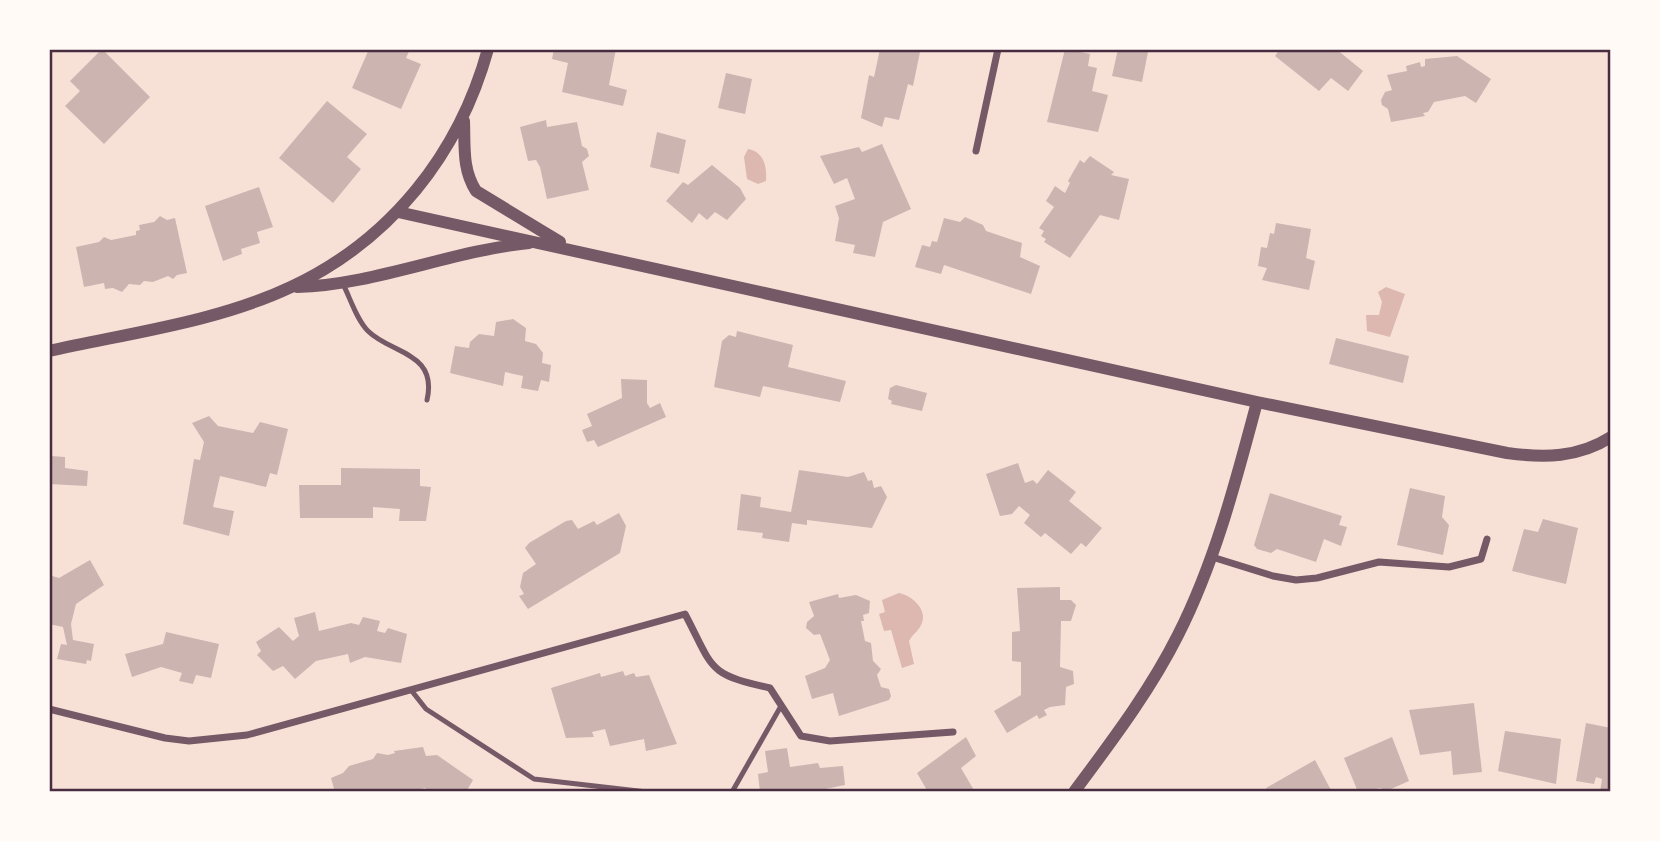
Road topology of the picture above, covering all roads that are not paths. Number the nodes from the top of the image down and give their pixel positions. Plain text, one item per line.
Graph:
1 (488, 49) edge
2 (998, 49) edge
3 (464, 119) junction
4 (976, 151) dead end
5 (398, 212) junction
6 (542, 242) junction
7 (569, 247) junction
8 (342, 282) junction
9 (293, 287) junction
10 (49, 351) edge
11 (427, 400) dead end
12 (1257, 401) junction
13 (1609, 438) edge
14 (1487, 539) dead end
15 (1212, 557) junction
16 (411, 690) junction
17 (781, 706) junction
18 (49, 709) edge
19 (953, 732) dead end
20 (648, 792) edge
21 (732, 792) edge
22 (1074, 792) edge

1 - 3 street
2 - 4 street
3 - 5 street
3 - 7 street
5 - 6 street
5 - 9 street
6 - 7 street
6 - 8 street
7 - 12 street
8 - 9 street
8 - 11 lane
9 - 10 street
12 - 13 street
12 - 15 street
14 - 15 street
15 - 22 street
16 - 17 street
16 - 18 street
16 - 20 lane
17 - 19 street
17 - 21 lane

